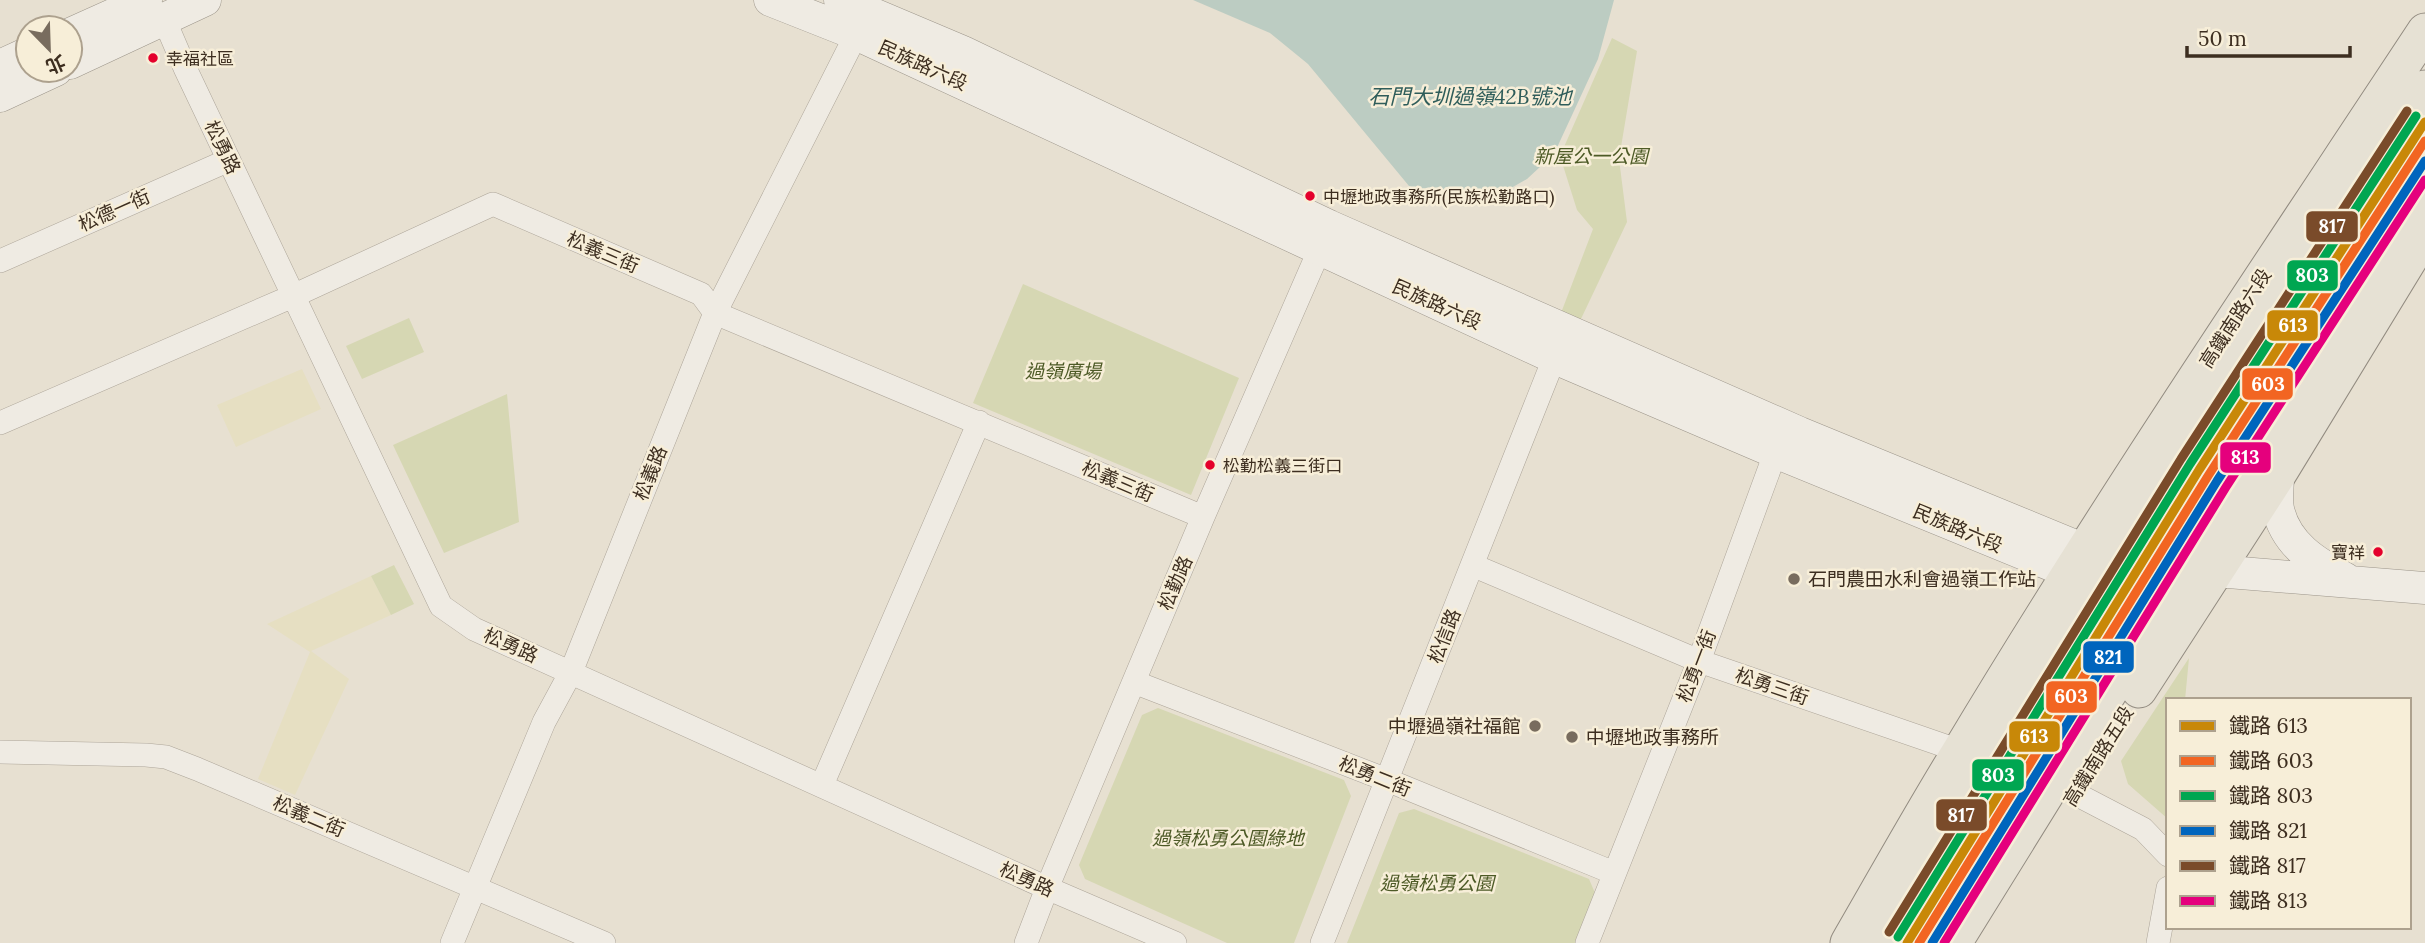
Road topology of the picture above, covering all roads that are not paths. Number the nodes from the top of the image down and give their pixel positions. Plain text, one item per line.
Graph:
1 (205, 0) edge
2 (769, 0) edge
3 (155, 10) edge
4 (855, 15) edge
5 (84, 30) edge
6 (2425, 31) edge
7 (84, 55) edge
8 (26, 84) edge
9 (2425, 88) edge
10 (0, 96) edge
11 (229, 160) junction
12 (2425, 183) edge
13 (2425, 234) edge
14 (1325, 237) junction
15 (0, 261) edge
16 (293, 296) junction
17 (715, 313) junction
18 (1560, 344) junction
19 (979, 422) junction
20 (0, 424) edge
21 (1780, 439) junction
22 (2278, 475) junction
23 (1203, 517) junction
24 (2090, 562) junction
25 (1472, 565) junction
26 (2200, 571) junction
27 (2353, 583) junction
28 (2425, 588) edge
29 (1699, 661) junction
30 (571, 672) junction
31 (1134, 682) junction
32 (1960, 751) junction
33 (0, 752) edge
34 (1387, 780) junction
35 (822, 785) junction
36 (2074, 793) junction
37 (2166, 853) edge
38 (1614, 873) junction
39 (475, 888) junction
40 (1047, 888) junction
41 (2166, 899) edge
42 (452, 943) edge
43 (604, 943) edge
44 (1026, 943) edge
45 (1175, 943) edge
46 (1322, 943) edge
47 (1587, 943) edge
48 (1848, 943) edge
49 (1885, 943) edge
50 (1954, 943) edge
51 (1983, 943) edge
52 (2158, 943) edge

1 - 3 main road
2 - 4 main road, 民族路六段
3 - 5 main road
3 - 7 main road
3 - 11 street, 松勇路
4 - 14 main road, 民族路六段
4 - 17 street, 松義路
6 - 24 main road, 高鐵南路六段
8 - 10 main road
9 - 24 main road, 高鐵南路六段
11 - 15 street, 松德一街
11 - 16 street, 松勇路
12 - 26 main road
13 - 22 main road
14 - 18 main road, 民族路六段
14 - 23 street, 松勤路
16 - 17 street, 松義三街
16 - 20 street, 松義三街
16 - 30 street, 松勇路
17 - 19 street, 松義三街
17 - 30 street, 松義路
18 - 21 main road, 民族路六段
18 - 25 street, 松信路
19 - 23 street, 松義三街
19 - 35 street
21 - 24 main road, 民族路六段
21 - 29 street, 松勇一街
22 - 26 main road
22 - 27 main road
23 - 31 street, 松勤路
24 - 26 main road, 民族路六段
24 - 32 main road
24 - 49 main road
25 - 29 street, 松勇三街
25 - 34 street, 松信路
26 - 27 main road, 民族路六段
26 - 36 main road, 高鐵南路五段
26 - 50 main road, 高鐵南路五段
27 - 28 main road, 民族路六段
29 - 32 street, 松勇三街
29 - 38 street, 松勇一街
30 - 35 street, 松勇路
30 - 39 street, 松義路
31 - 34 street, 松勇二街
31 - 40 street, 松勤路
32 - 48 main road
33 - 39 street, 松義二街
34 - 38 street, 松勇二街
34 - 46 street, 松信路
35 - 40 street, 松勇路
36 - 37 street
36 - 51 main road, 高鐵南路五段
38 - 47 street, 松勇一街
39 - 42 street, 松義路
39 - 43 street, 松義二街
40 - 44 street, 松勤路
40 - 45 street, 松勇路
41 - 52 street

